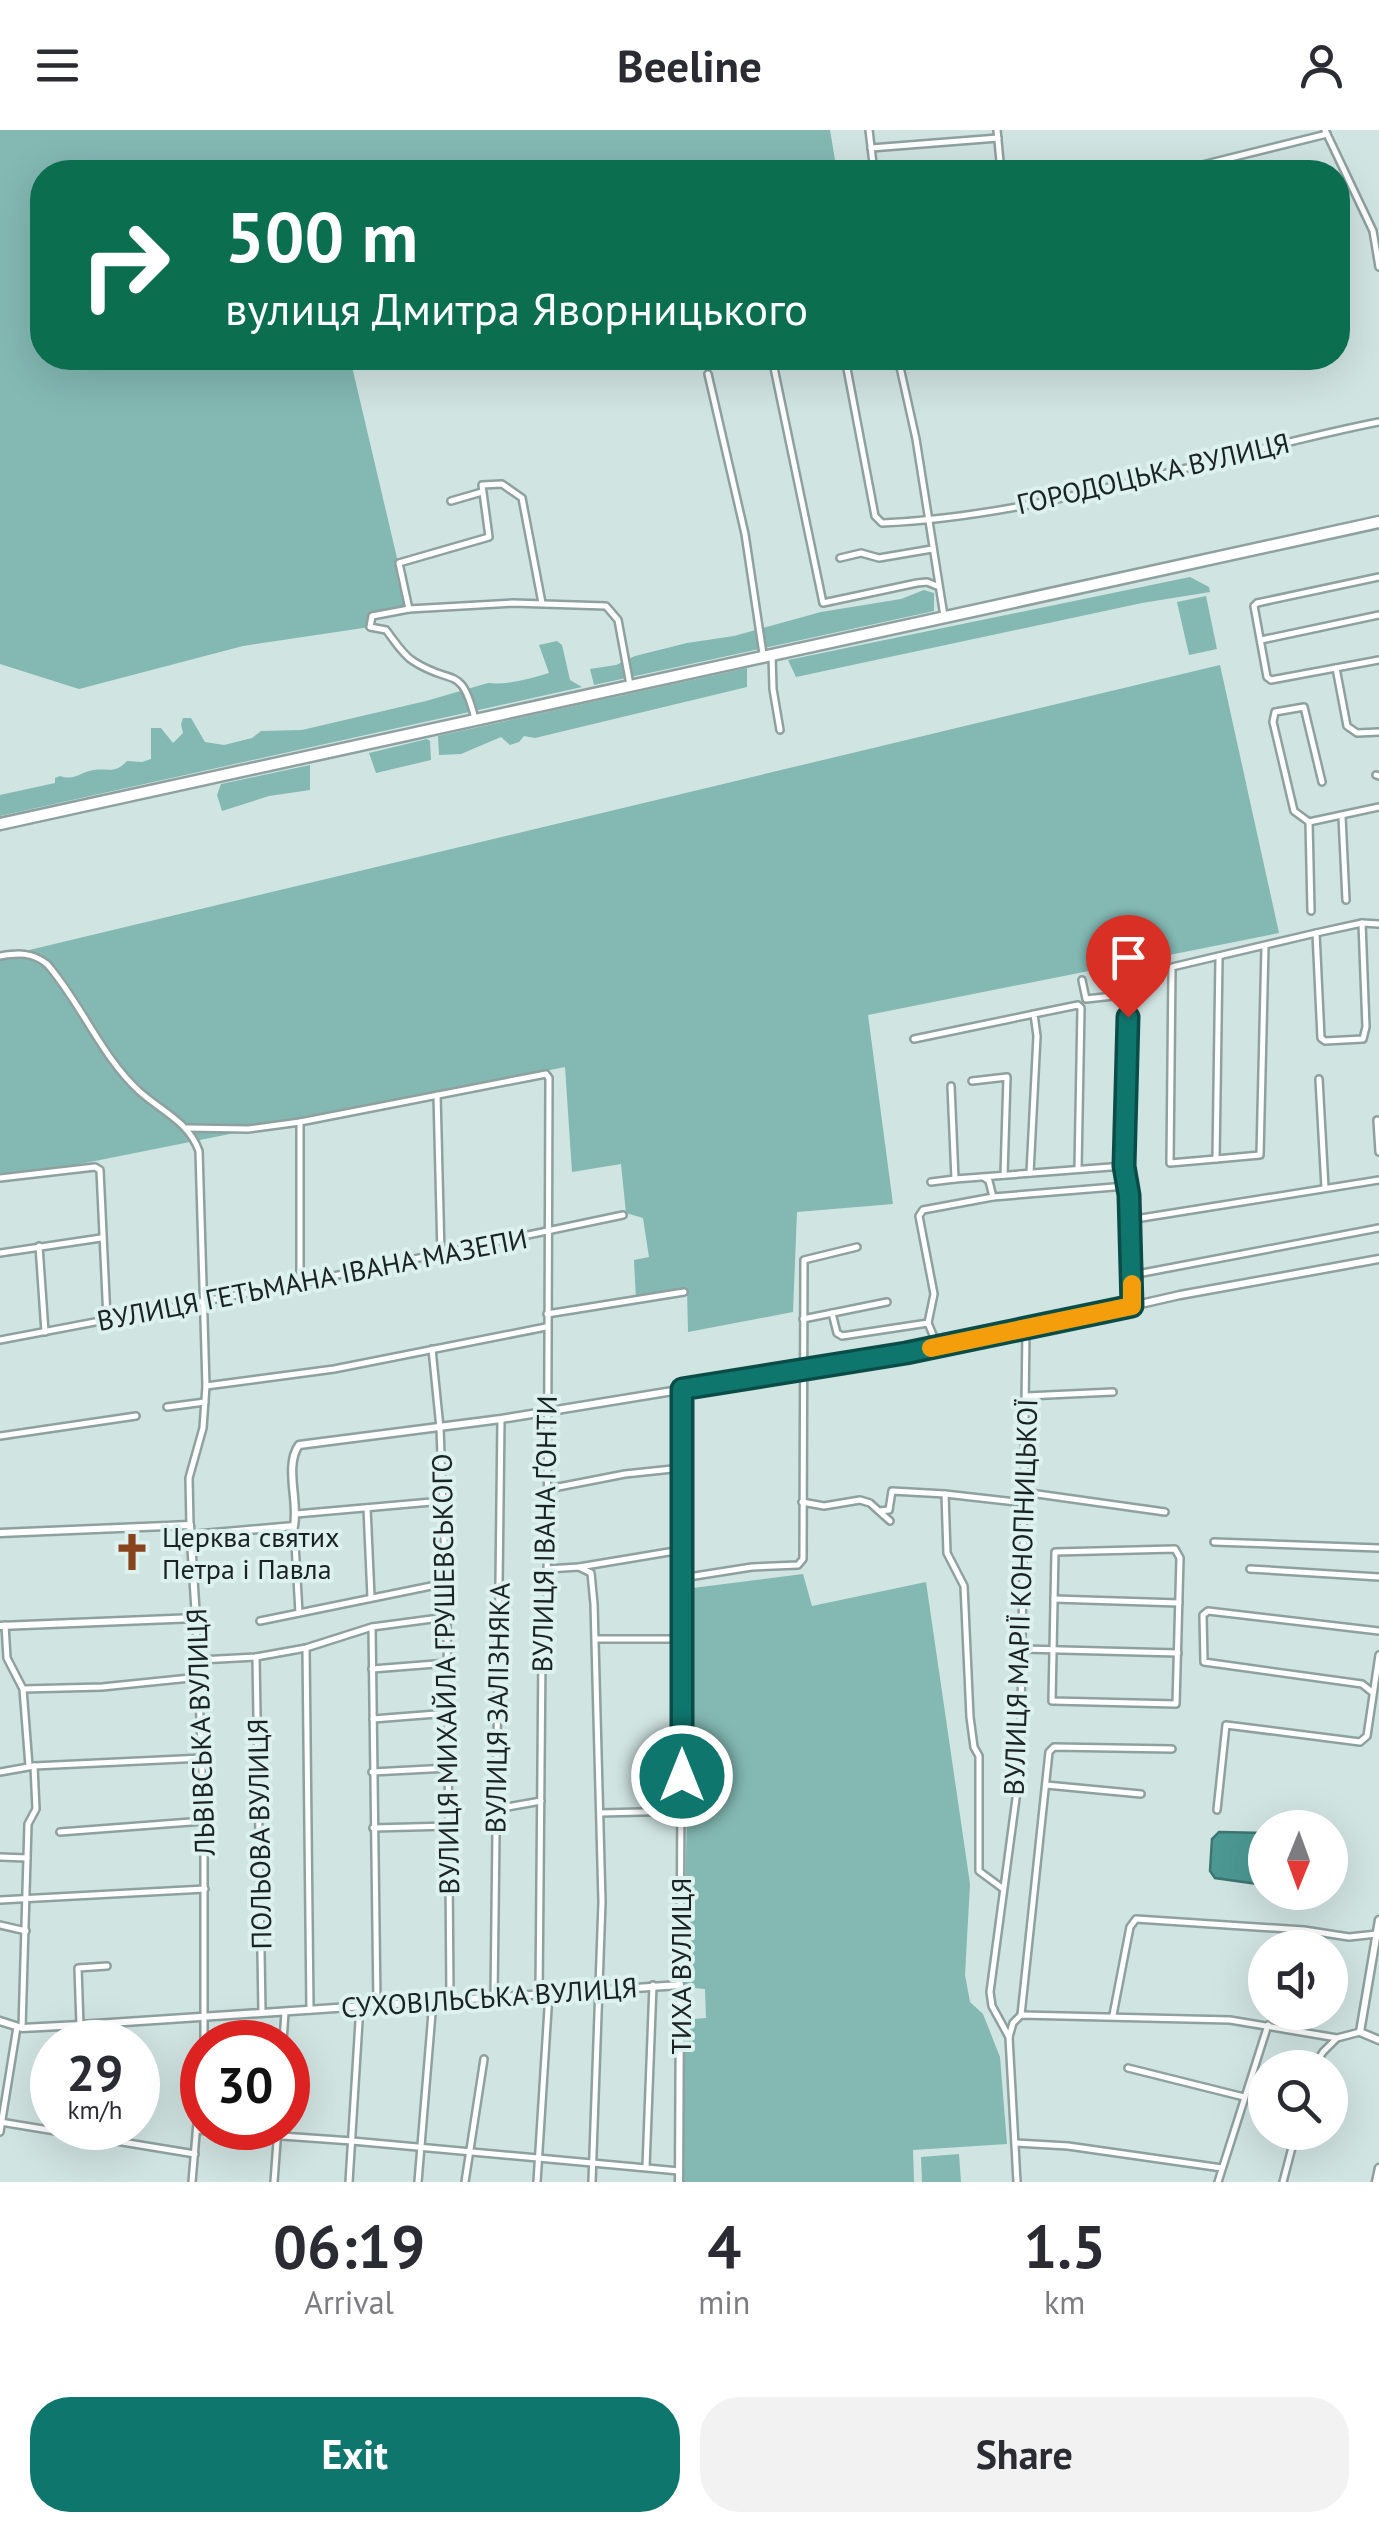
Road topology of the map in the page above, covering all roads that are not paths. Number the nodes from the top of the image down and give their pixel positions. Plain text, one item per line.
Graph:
1 (869, 130) edge
2 (1326, 132) edge
3 (997, 134) edge
4 (872, 148) junction
5 (873, 160) edge
6 (1000, 160) edge
7 (1220, 160) edge
8 (1340, 160) edge
9 (1350, 182) edge
10 (1379, 267) edge
11 (775, 370) edge
12 (846, 370) edge
13 (901, 370) edge
14 (708, 374) dead end
15 (1379, 422) edge
16 (482, 492) junction
17 (451, 501) dead end
18 (926, 517) junction
19 (1379, 522) edge
20 (932, 550) junction
21 (840, 558) dead end
22 (1379, 577) edge
23 (937, 586) junction
24 (542, 604) junction
25 (409, 609) junction
26 (1379, 615) edge
27 (944, 616) junction
28 (1261, 640) junction
29 (768, 654) junction
30 (1379, 660) edge
31 (1336, 668) junction
32 (630, 684) junction
33 (475, 719) junction
34 (780, 730) dead end
35 (1379, 732) edge
36 (1322, 782) dead end
37 (1379, 807) edge
38 (1342, 817) junction
39 (1308, 822) junction
40 (0, 824) edge
41 (1346, 900) dead end
42 (1311, 911) dead end
43 (1362, 923) junction
44 (1379, 924) edge
45 (1316, 933) junction
46 (1266, 946) junction
47 (0, 956) edge
48 (1219, 958) junction
49 (1082, 980) dead end
50 (1034, 1014) junction
51 (914, 1038) dead end
52 (1319, 1079) dead end
53 (972, 1082) dead end
54 (952, 1086) dead end
55 (438, 1096) junction
56 (1376, 1120) dead end
57 (300, 1122) junction
58 (187, 1128) junction
59 (1379, 1152) edge
60 (1216, 1158) junction
61 (1124, 1166) junction
62 (1078, 1169) junction
63 (1030, 1174) junction
64 (1004, 1175) junction
65 (0, 1178) edge
66 (985, 1178) junction
67 (955, 1179) junction
68 (1379, 1180) edge
69 (930, 1182) dead end
70 (1126, 1186) junction
71 (1325, 1188) junction
72 (992, 1197) junction
73 (622, 1215) dead end
74 (1130, 1220) junction
75 (1379, 1228) edge
76 (547, 1234) junction
77 (101, 1238) junction
78 (39, 1246) junction
79 (857, 1246) dead end
80 (0, 1253) edge
81 (440, 1254) junction
82 (1379, 1258) edge
83 (1132, 1274) junction
84 (300, 1284) junction
85 (684, 1292) dead end
86 (205, 1302) junction
87 (888, 1302) dead end
88 (1132, 1306) junction
89 (832, 1313) junction
90 (547, 1314) junction
91 (107, 1319) junction
92 (803, 1319) junction
93 (928, 1323) junction
94 (546, 1327) junction
95 (1026, 1330) junction
96 (46, 1332) junction
97 (0, 1340) edge
98 (938, 1347) junction
99 (432, 1349) junction
100 (802, 1369) junction
101 (206, 1386) junction
102 (682, 1389) junction
103 (1113, 1392) dead end
104 (1026, 1396) junction
105 (205, 1402) junction
106 (168, 1407) dead end
107 (546, 1411) junction
108 (136, 1416) dead end
109 (500, 1419) junction
110 (440, 1428) junction
111 (0, 1436) edge
112 (682, 1468) junction
113 (548, 1489) junction
114 (1023, 1492) junction
115 (946, 1494) junction
116 (442, 1501) junction
117 (802, 1502) junction
118 (1024, 1504) junction
119 (367, 1508) junction
120 (879, 1511) junction
121 (1165, 1512) dead end
122 (296, 1514) junction
123 (890, 1521) dead end
124 (190, 1525) junction
125 (294, 1526) junction
126 (0, 1533) edge
127 (191, 1535) junction
128 (1214, 1542) dead end
129 (1379, 1548) edge
130 (681, 1550) junction
131 (580, 1567) junction
132 (548, 1569) junction
133 (1250, 1570) dead end
134 (1379, 1577) edge
135 (682, 1578) junction
136 (446, 1584) junction
137 (370, 1597) junction
138 (1054, 1599) junction
139 (1179, 1602) junction
140 (299, 1614) junction
141 (447, 1616) junction
142 (196, 1618) junction
143 (260, 1620) dead end
144 (2, 1626) edge
145 (372, 1626) junction
146 (1379, 1631) edge
147 (596, 1639) junction
148 (682, 1639) junction
149 (306, 1648) junction
150 (1024, 1649) junction
151 (1052, 1649) junction
152 (1178, 1654) junction
153 (1379, 1655) edge
154 (256, 1657) junction
155 (200, 1660) junction
156 (448, 1663) junction
157 (372, 1669) junction
158 (200, 1677) junction
159 (22, 1688) junction
160 (1372, 1692) junction
161 (450, 1714) junction
162 (1369, 1716) junction
163 (1379, 1717) edge
164 (372, 1719) junction
165 (1172, 1748) dead end
166 (203, 1758) junction
167 (32, 1766) junction
168 (449, 1768) junction
169 (0, 1772) edge
170 (372, 1772) junction
171 (1046, 1784) junction
172 (1142, 1794) dead end
173 (541, 1801) junction
174 (496, 1809) junction
175 (1217, 1810) dead end
176 (682, 1811) junction
177 (600, 1813) junction
178 (204, 1821) junction
179 (450, 1826) junction
180 (372, 1828) junction
181 (60, 1832) dead end
182 (0, 1857) edge
183 (28, 1858) junction
184 (1002, 1888) junction
185 (205, 1889) junction
186 (0, 1900) edge
187 (26, 1900) junction
188 (1379, 1920) edge
189 (0, 1924) edge
190 (26, 1931) junction
191 (1377, 1934) edge
192 (106, 1966) dead end
193 (653, 1985) junction
194 (680, 1985) junction
195 (599, 1989) junction
196 (549, 1993) junction
197 (540, 1994) junction
198 (494, 1998) junction
199 (450, 1999) junction
200 (433, 2001) junction
201 (377, 2004) junction
202 (360, 2005) junction
203 (310, 2010) junction
204 (262, 2012) junction
205 (285, 2012) junction
206 (1114, 2014) junction
207 (206, 2015) junction
208 (1021, 2015) junction
209 (80, 2020) edge
210 (143, 2020) edge
211 (206, 2020) edge
212 (284, 2020) edge
213 (0, 2021) edge
214 (1248, 2022) edge
215 (19, 2027) junction
216 (30, 2027) edge
217 (1267, 2030) edge
218 (1295, 2030) edge
219 (1361, 2030) junction
220 (1009, 2037) junction
221 (1337, 2038) junction
222 (1379, 2040) edge
223 (1324, 2050) edge
224 (484, 2059) dead end
225 (1128, 2068) dead end
226 (1244, 2097) junction
227 (1, 2122) edge
228 (0, 2132) edge
229 (310, 2138) edge
230 (352, 2140) junction
231 (1016, 2143) junction
232 (421, 2147) junction
233 (195, 2150) edge
234 (276, 2150) edge
235 (1292, 2150) edge
236 (469, 2152) junction
237 (195, 2154) junction
238 (539, 2158) junction
239 (592, 2162) junction
240 (646, 2167) junction
241 (1222, 2168) junction
242 (1379, 2168) edge
243 (679, 2171) junction
244 (192, 2182) edge
245 (274, 2182) edge
246 (349, 2182) edge
247 (418, 2182) edge
248 (466, 2182) edge
249 (537, 2182) edge
250 (592, 2182) edge
251 (679, 2182) edge
252 (1017, 2182) edge
253 (1218, 2182) edge
254 (1284, 2182) edge
255 (1376, 2182) edge

1 - 4 street
2 - 7 street
2 - 8 street
3 - 4 street
3 - 6 street
4 - 5 street
9 - 10 street
11 - 23 street
12 - 18 street, ГОРОДОЦЬКА ВУЛИЦЯ
13 - 18 street
14 - 29 street
15 - 18 street, ГОРОДОЦЬКА ВУЛИЦЯ
16 - 17 street
16 - 24 street
16 - 25 street
18 - 20 street
19 - 27 highway
20 - 21 street
20 - 23 street
22 - 28 street
23 - 27 street
24 - 25 street
24 - 32 street
25 - 33 street
26 - 28 street
27 - 29 highway
28 - 31 street
29 - 32 highway
29 - 34 street
30 - 31 street
31 - 35 street
32 - 33 highway
33 - 40 highway
36 - 39 street
37 - 38 street
38 - 39 street
38 - 41 street
39 - 42 street
43 - 44 street
43 - 45 street
43 - 45 street
45 - 46 street
46 - 48 street
46 - 60 street
47 - 58 street
48 - 60 street
48 - 60 street
49 - 61 street
50 - 51 street
50 - 62 street
50 - 63 street
52 - 71 street
53 - 64 street
54 - 67 street
55 - 57 street
55 - 76 street, ВУЛИЦЯ ІВАНА ҐОНТИ
55 - 81 street
56 - 59 street
57 - 58 street
57 - 84 street
58 - 86 street, ЛЬВІВСЬКА ВУЛИЦЯ
61 - 62 street
61 - 70 street
62 - 63 street
63 - 64 street
64 - 66 street
65 - 77 street
66 - 67 street
66 - 72 street
67 - 69 street
68 - 71 street
70 - 72 street
70 - 74 street
71 - 74 street
72 - 93 street
73 - 76 street, ВУЛИЦЯ ГЕТЬМАНА ІВАНА МАЗЕПИ
74 - 83 street
75 - 83 street
76 - 81 street, ВУЛИЦЯ ГЕТЬМАНА ІВАНА МАЗЕПИ
76 - 90 street, ВУЛИЦЯ ІВАНА ҐОНТИ
77 - 78 street
77 - 91 street
78 - 80 street
78 - 96 street
79 - 92 street
81 - 84 street, ВУЛИЦЯ ГЕТЬМАНА ІВАНА МАЗЕПИ
82 - 88 street
83 - 88 street
84 - 86 street, ВУЛИЦЯ ГЕТЬМАНА ІВАНА МАЗЕПИ
85 - 90 street
86 - 91 street, ВУЛИЦЯ ГЕТЬМАНА ІВАНА МАЗЕПИ
86 - 101 street, ЛЬВІВСЬКА ВУЛИЦЯ
87 - 89 street
88 - 95 street
89 - 92 street
89 - 93 street
90 - 94 street, ВУЛИЦЯ ІВАНА ҐОНТИ
91 - 96 street, ВУЛИЦЯ ГЕТЬМАНА ІВАНА МАЗЕПИ
92 - 100 street
93 - 98 street
94 - 99 street
94 - 107 street, ВУЛИЦЯ ІВАНА ҐОНТИ
95 - 98 street
95 - 104 street, ВУЛИЦЯ МАРІЇ КОНОПНИЦЬКОЇ
96 - 97 street, ВУЛИЦЯ ГЕТЬМАНА ІВАНА МАЗЕПИ
98 - 100 street
99 - 101 street
99 - 110 street, ВУЛИЦЯ МИХАЙЛА ГРУШЕВСЬКОГО
100 - 102 street
100 - 117 street
101 - 105 street, ЛЬВІВСЬКА ВУЛИЦЯ
102 - 107 street
102 - 112 street, ТИХА ВУЛИЦЯ
103 - 104 street
104 - 114 street, ВУЛИЦЯ МАРІЇ КОНОПНИЦЬКОЇ
105 - 106 street
105 - 124 street, ЛЬВІВСЬКА ВУЛИЦЯ
107 - 109 street
107 - 113 street, ВУЛИЦЯ ІВАНА ҐОНТИ
108 - 111 street
109 - 110 street
109 - 174 street, ВУЛИЦЯ ЗАЛІЗНЯКА
110 - 116 street, ВУЛИЦЯ МИХАЙЛА ГРУШЕВСЬКОГО
110 - 122 street
112 - 113 street
112 - 130 street, ТИХА ВУЛИЦЯ
113 - 132 street, ВУЛИЦЯ ІВАНА ҐОНТИ
114 - 118 street, ВУЛИЦЯ МАРІЇ КОНОПНИЦЬКОЇ
114 - 121 street
115 - 118 street
115 - 120 street
115 - 184 street
116 - 119 street
116 - 136 street, ВУЛИЦЯ МИХАЙЛА ГРУШЕВСЬКОГО
117 - 120 street
117 - 135 street
118 - 150 street, ВУЛИЦЯ МАРІЇ КОНОПНИЦЬКОЇ
119 - 122 street
119 - 137 street
120 - 123 street
122 - 125 street
124 - 126 street
124 - 127 street, ЛЬВІВСЬКА ВУЛИЦЯ
125 - 127 street
125 - 140 street
127 - 142 street, ЛЬВІВСЬКА ВУЛИЦЯ
128 - 129 street
130 - 131 street
130 - 135 street, ТИХА ВУЛИЦЯ
131 - 132 street
131 - 147 street
132 - 173 street, ВУЛИЦЯ ІВАНА ҐОНТИ
133 - 134 street
135 - 148 street, ТИХА ВУЛИЦЯ
136 - 137 street
136 - 141 street, ВУЛИЦЯ МИХАЙЛА ГРУШЕВСЬКОГО
137 - 140 street
138 - 139 street
138 - 139 street
138 - 151 street
139 - 152 street
140 - 143 street
141 - 145 street
141 - 156 street, ВУЛИЦЯ МИХАЙЛА ГРУШЕВСЬКОГО
142 - 144 street
142 - 155 street, ЛЬВІВСЬКА ВУЛИЦЯ
144 - 159 street
145 - 149 street
145 - 157 street
146 - 160 street
147 - 148 street
147 - 177 street
148 - 176 street, ТИХА ВУЛИЦЯ
149 - 154 street
149 - 203 street
150 - 151 street
150 - 184 street, ВУЛИЦЯ МАРІЇ КОНОПНИЦЬКОЇ
151 - 152 street
151 - 152 street
153 - 160 street
154 - 155 street
154 - 204 street, ПОЛЬОВА ВУЛИЦЯ
155 - 158 street, ЛЬВІВСЬКА ВУЛИЦЯ
156 - 157 street
156 - 161 street, ВУЛИЦЯ МИХАЙЛА ГРУШЕВСЬКОГО
157 - 164 street
158 - 159 street
158 - 166 street, ЛЬВІВСЬКА ВУЛИЦЯ
159 - 167 street
160 - 162 street
161 - 164 street
161 - 168 street, ВУЛИЦЯ МИХАЙЛА ГРУШЕВСЬКОГО
162 - 163 street
162 - 175 street
164 - 170 street
165 - 171 street
166 - 167 street
166 - 178 street, ЛЬВІВСЬКА ВУЛИЦЯ
167 - 169 street
167 - 183 street
168 - 170 street
168 - 179 street, ВУЛИЦЯ МИХАЙЛА ГРУШЕВСЬКОГО
170 - 180 street
171 - 172 street
171 - 208 street
173 - 174 street
173 - 197 street, ВУЛИЦЯ ІВАНА ҐОНТИ
174 - 198 street, ВУЛИЦЯ ЗАЛІЗНЯКА
176 - 177 street
176 - 194 street, ТИХА ВУЛИЦЯ
177 - 195 street
178 - 181 street
178 - 185 street, ЛЬВІВСЬКА ВУЛИЦЯ
179 - 180 street
179 - 199 street, ВУЛИЦЯ МИХАЙЛА ГРУШЕВСЬКОГО
180 - 201 street
182 - 183 street
183 - 187 street
184 - 220 street, ВУЛИЦЯ МАРІЇ КОНОПНИЦЬКОЇ
185 - 187 street
185 - 207 street, ЛЬВІВСЬКА ВУЛИЦЯ
186 - 187 street
187 - 190 street
188 - 191 street
189 - 190 street
190 - 215 street
191 - 206 street
191 - 219 street
192 - 209 street
193 - 194 street, СУХОВІЛЬСЬКА ВУЛИЦЯ
193 - 195 street, СУХОВІЛЬСЬКА ВУЛИЦЯ
193 - 240 street
194 - 243 street, ТИХА ВУЛИЦЯ
195 - 196 street, СУХОВІЛЬСЬКА ВУЛИЦЯ
195 - 239 street
196 - 197 street, СУХОВІЛЬСЬКА ВУЛИЦЯ
196 - 238 street
197 - 198 street, СУХОВІЛЬСЬКА ВУЛИЦЯ
198 - 199 street, СУХОВІЛЬСЬКА ВУЛИЦЯ
199 - 200 street, СУХОВІЛЬСЬКА ВУЛИЦЯ
200 - 201 street, СУХОВІЛЬСЬКА ВУЛИЦЯ
200 - 232 street
201 - 202 street, СУХОВІЛЬСЬКА ВУЛИЦЯ
202 - 203 street, СУХОВІЛЬСЬКА ВУЛИЦЯ
202 - 230 street
203 - 205 street, СУХОВІЛЬСЬКА ВУЛИЦЯ
204 - 205 street, СУХОВІЛЬСЬКА ВУЛИЦЯ
204 - 207 street, СУХОВІЛЬСЬКА ВУЛИЦЯ
205 - 212 street
206 - 208 street
206 - 214 street
207 - 210 street, СУХОВІЛЬСЬКА ВУЛИЦЯ
207 - 211 street, ЛЬВІВСЬКА ВУЛИЦЯ
208 - 220 street
213 - 215 street, СУХОВІЛЬСЬКА ВУЛИЦЯ
215 - 216 street, СУХОВІЛЬСЬКА ВУЛИЦЯ
215 - 227 street
217 - 226 street
218 - 221 street
219 - 221 street
219 - 222 street
220 - 231 street
221 - 223 street
224 - 236 street
225 - 226 street
226 - 241 street
227 - 228 street
227 - 237 street
229 - 230 street
230 - 232 street
230 - 246 street
231 - 241 street
231 - 252 street
232 - 236 street
232 - 247 street
233 - 237 street
234 - 245 street
235 - 254 street
236 - 238 street
236 - 248 street
237 - 244 street
238 - 239 street
238 - 249 street
239 - 240 street
239 - 250 street
240 - 243 street
241 - 253 street
242 - 255 street
243 - 251 street, ТИХА ВУЛИЦЯ

